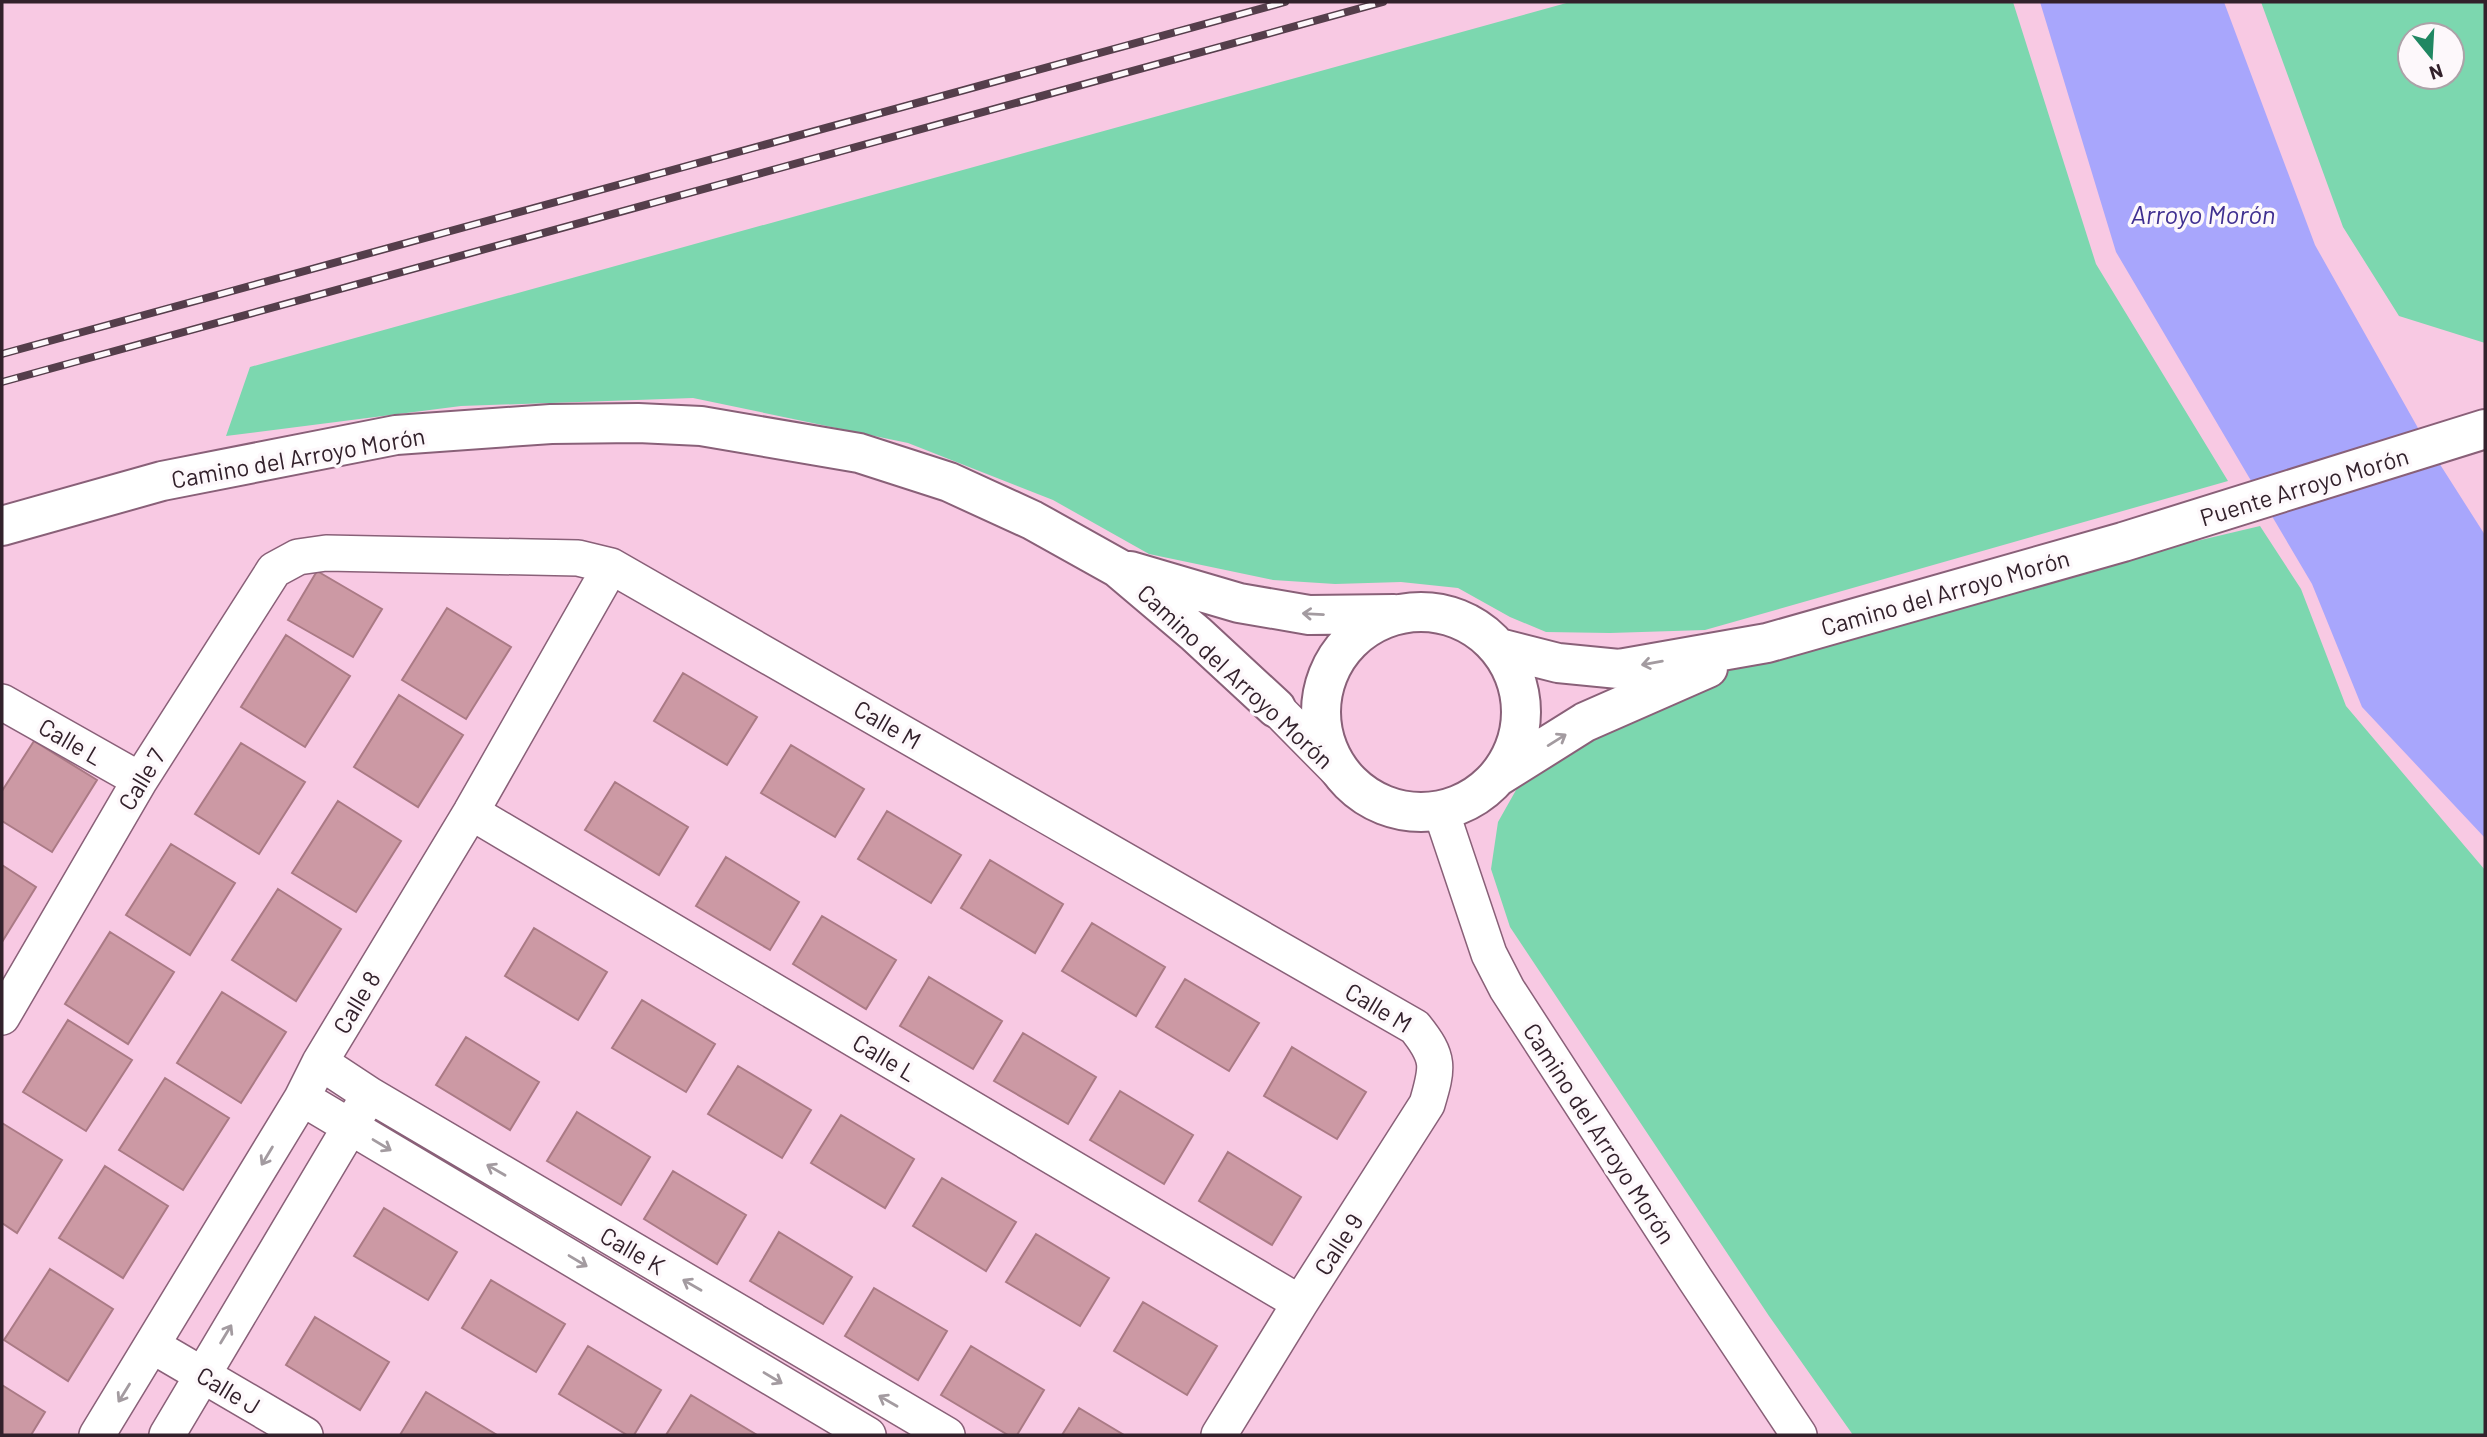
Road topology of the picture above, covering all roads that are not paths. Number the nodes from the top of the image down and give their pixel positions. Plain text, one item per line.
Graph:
1 (2485, 429) edge
2 (2, 526) edge
3 (2123, 542) joint
4 (298, 557) joint
5 (611, 566) junction
6 (1118, 568) junction
7 (1405, 613) junction
8 (1767, 643) junction
9 (1499, 648) junction
10 (2, 702) edge
11 (1276, 708) joint
12 (1499, 776) junction
13 (140, 780) junction
14 (1352, 785) junction
15 (1441, 811) junction
16 (471, 812) junction
17 (2, 1017) edge
18 (1431, 1046) joint
19 (320, 1062) junction
20 (370, 1095) junction
21 (302, 1098) junction
22 (350, 1125) junction
23 (1300, 1303) junction
24 (153, 1346) junction
25 (202, 1374) junction
26 (97, 1435) edge
27 (167, 1435) edge
28 (305, 1435) edge
29 (868, 1435) edge
30 (947, 1435) edge
31 (1219, 1435) edge
32 (1799, 1435) edge

1 - 3 street, Puente Arroyo Morón
2 - 6 street, Camino del Arroyo Morón
3 - 8 street, Camino del Arroyo Morón
4 - 5 street, Calle M
4 - 13 street, Calle 7
5 - 16 street, Calle 8
5 - 18 street, Calle M
7 -> 6 street, Camino del Arroyo Morón
6 - 11 street, Camino del Arroyo Morón
7 - 9 street, Camino del Arroyo Morón
7 - 14 street, Camino del Arroyo Morón
8 -> 9 street, Camino del Arroyo Morón
12 -> 8 street, Camino del Arroyo Morón
9 - 12 street, Camino del Arroyo Morón
10 - 13 street, Calle L
11 - 14 street, Camino del Arroyo Morón
12 - 15 street, Camino del Arroyo Morón
13 - 17 street, Calle 7
14 - 15 street, Camino del Arroyo Morón
15 - 32 street, Camino del Arroyo Morón
16 - 19 street, Calle 8
16 - 23 street, Calle L
18 - 23 street, Calle 9
19 - 20 street, Calle K
19 - 21 street, Calle 8
20 - 22 street
30 -> 20 street, Calle K
21 - 22 street, Calle K
21 -> 24 street, Calle 8
25 -> 22 street
22 -> 29 street, Calle K
23 - 31 street, Calle 9
24 - 25 street, Calle J
24 -> 26 street, Calle 8
25 - 27 street
25 - 28 street, Calle J

